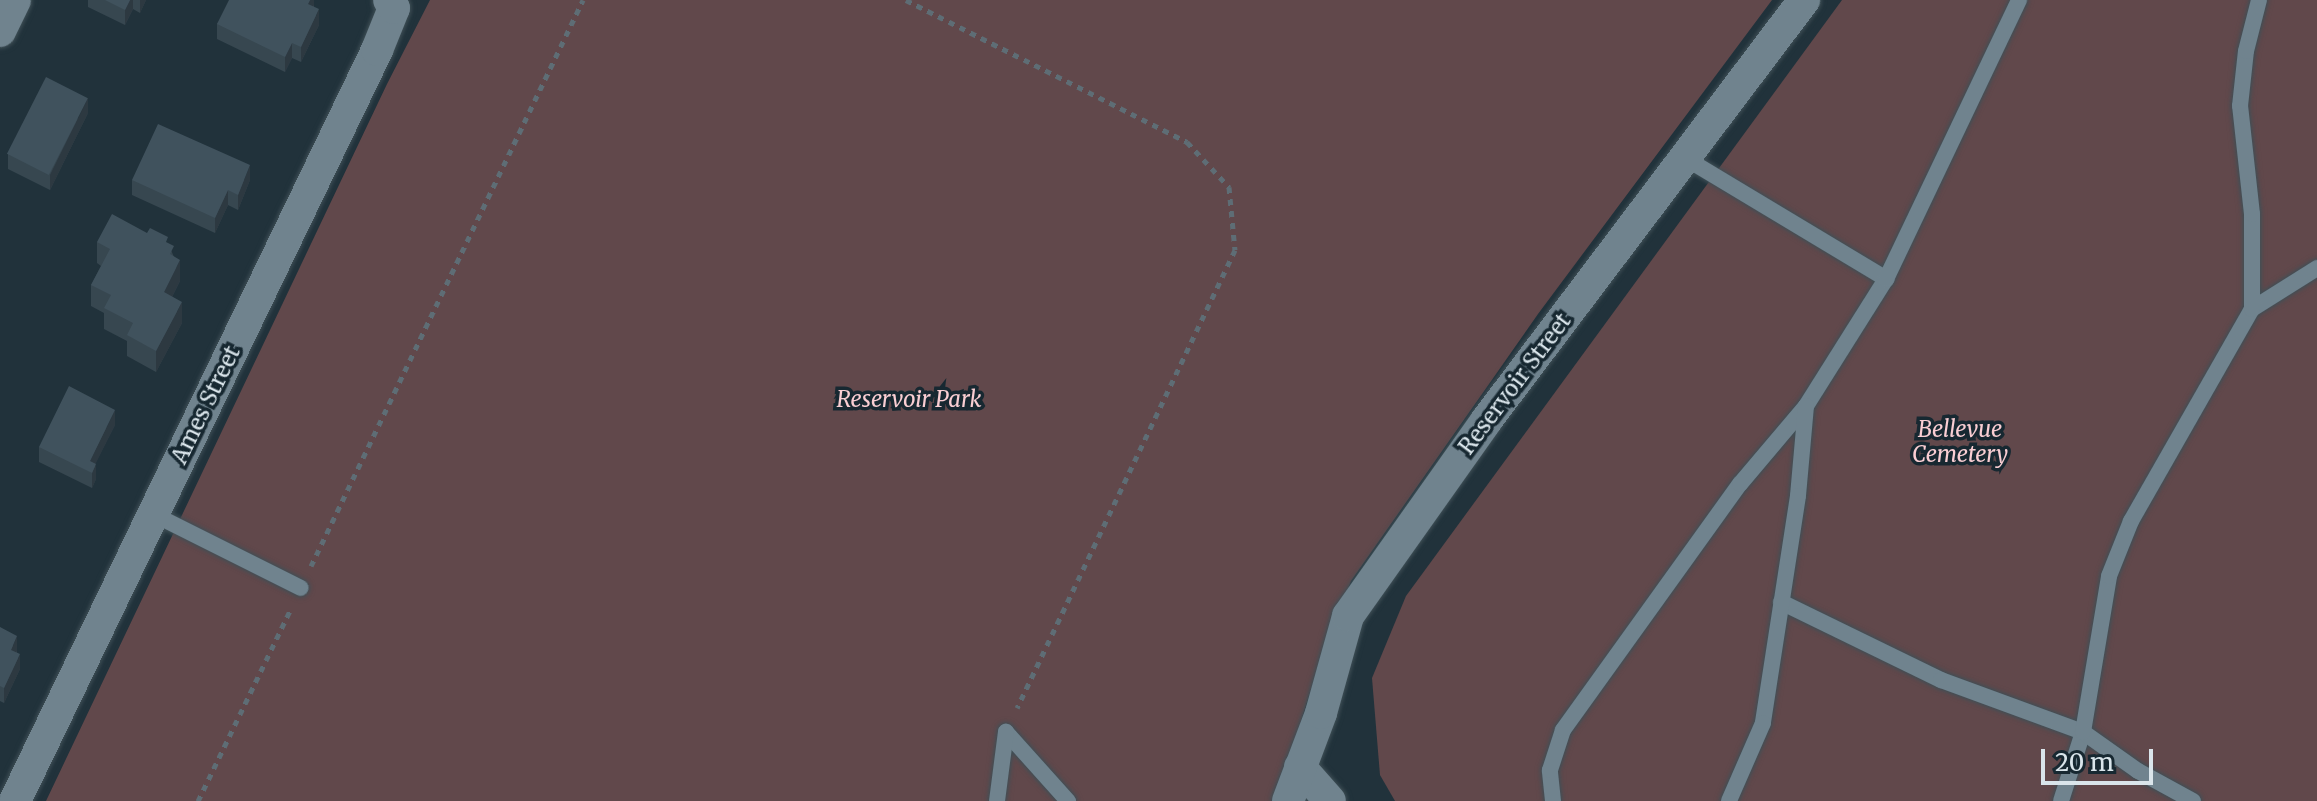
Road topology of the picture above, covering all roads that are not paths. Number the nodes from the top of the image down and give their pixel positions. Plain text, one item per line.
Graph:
1 (15, 0) edge
2 (1804, 0) edge
3 (2019, 0) edge
4 (2259, 0) edge
5 (395, 3) edge
6 (0, 31) edge
7 (1685, 158) junction
8 (2317, 268) edge
9 (1886, 279) junction
10 (2252, 309) junction
11 (1806, 406) junction
12 (153, 514) junction
13 (301, 588) road end
14 (1781, 602) junction
15 (2083, 732) junction
16 (1300, 767) junction
17 (15, 801) edge
18 (997, 801) edge
19 (1068, 801) edge
20 (1288, 801) edge
21 (1330, 801) edge
22 (1553, 801) edge
23 (1729, 801) edge
24 (2061, 801) edge
25 (2193, 801) edge

1 - 6 street
2 - 7 street, Reservoir Street
3 - 9 lane
4 - 10 lane
5 - 12 street, Ames Street
7 - 9 lane
7 - 16 street, Reservoir Street
8 - 10 lane
9 - 11 lane
10 - 15 lane
11 - 14 lane
11 - 22 lane
12 - 13 lane
12 - 17 street, Ames Street
14 - 15 lane
14 - 23 lane
15 - 24 lane
15 - 25 lane
16 - 20 street, Reservoir Street
16 - 21 street
18 - 19 lane

